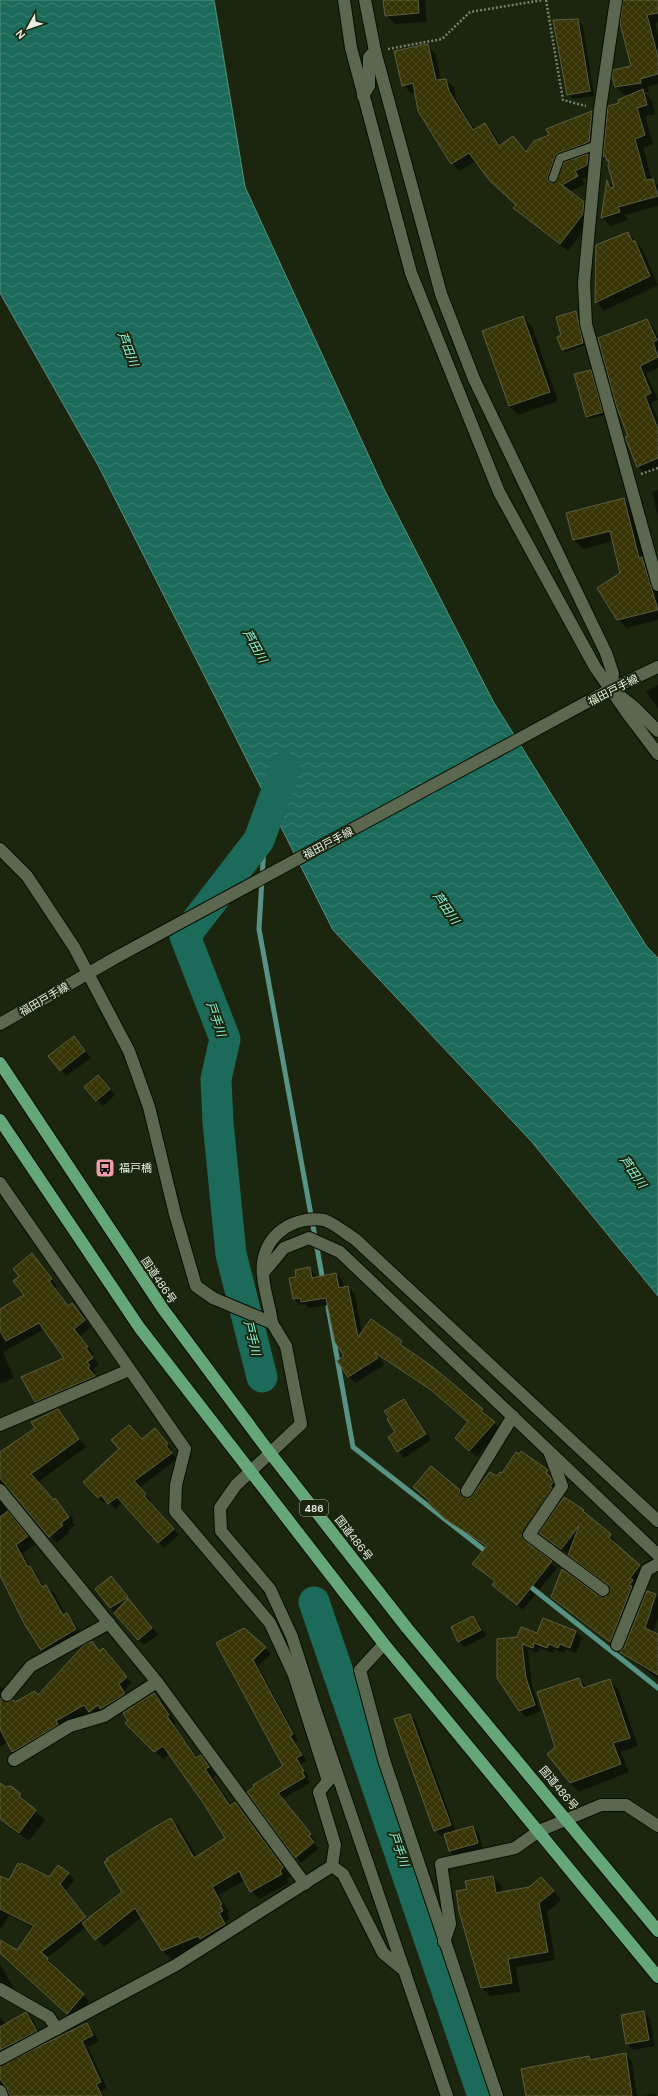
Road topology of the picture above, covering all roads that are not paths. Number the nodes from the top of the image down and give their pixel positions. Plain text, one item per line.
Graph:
1 (344, 0) edge
2 (366, 0) edge
3 (616, 0) edge
4 (375, 51) junction
5 (363, 96) junction
6 (597, 146) junction
7 (553, 178) dead end
8 (658, 585) edge
9 (658, 667) edge
10 (607, 692) junction
11 (658, 731) edge
12 (658, 754) edge
13 (0, 849) edge
14 (89, 974) junction
15 (0, 1024) edge
16 (0, 1063) edge
17 (0, 1120) edge
18 (0, 1183) edge
19 (262, 1274) junction
20 (272, 1323) junction
21 (129, 1370) junction
22 (513, 1416) junction
23 (0, 1425) edge
24 (549, 1451) junction
25 (270, 1453) junction
26 (250, 1472) junction
27 (0, 1490) edge
28 (467, 1491) dead end
29 (658, 1521) edge
30 (658, 1555) edge
31 (658, 1564) edge
32 (603, 1590) dead end
33 (109, 1623) junction
34 (384, 1644) junction
35 (617, 1645) dead end
36 (157, 1682) junction
37 (7, 1695) dead end
38 (14, 1760) dead end
39 (336, 1771) junction
40 (328, 1781) junction
41 (568, 1819) junction
42 (658, 1826) edge
43 (539, 1831) junction
44 (332, 1866) junction
45 (305, 1884) junction
46 (658, 1931) edge
47 (444, 1942) junction
48 (404, 1971) junction
49 (658, 1977) edge
50 (0, 1989) edge
51 (57, 2029) junction
52 (0, 2060) edge
53 (0, 2092) edge
54 (2, 2096) edge
55 (447, 2096) edge
56 (497, 2096) edge

1 - 5 street
2 - 4 street
3 - 6 street
4 - 5 street
4 - 10 street
5 - 10 street
6 - 7 lane
6 - 8 street
9 - 10 street, 福田戸手線
10 - 11 street
10 - 12 street
10 - 14 street, 福田戸手線
13 - 14 street
14 - 15 street, 福田戸手線
14 - 20 street
16 - 25 highway, 国道486号 / 486
17 - 26 highway, 486
18 - 21 street
19 - 20 street
19 - 22 street
19 - 29 street
20 - 25 street
21 - 23 street
21 - 40 street
22 - 24 street
22 - 28 street
24 - 30 street
24 - 32 street
25 - 26 street
25 - 41 highway, 国道486号 / 486
26 - 34 highway, 486
26 - 39 street
27 - 33 street
31 - 35 street
33 - 36 street
33 - 37 street
34 - 43 highway, 486
34 - 47 street
36 - 38 street
36 - 45 street
39 - 40 street
39 - 48 street
40 - 44 street
41 - 42 street
41 - 43 street
41 - 46 highway, 国道486号 / 486
43 - 47 street
43 - 49 highway, 486
44 - 45 street
44 - 48 street
45 - 51 street
47 - 56 street
48 - 55 street
50 - 51 street
51 - 52 street
53 - 54 street

